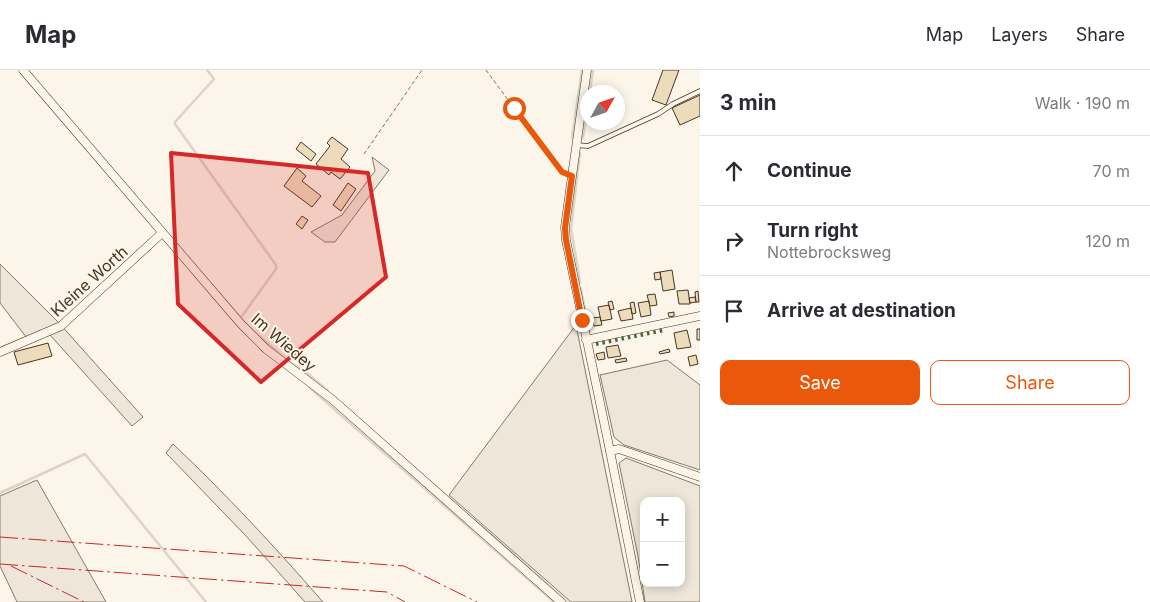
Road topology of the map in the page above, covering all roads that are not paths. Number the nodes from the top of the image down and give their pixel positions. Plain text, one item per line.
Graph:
1 (23, 70) edge
2 (587, 70) edge
3 (700, 91) edge
4 (576, 145) junction
5 (162, 233) junction
6 (700, 316) edge
7 (586, 340) junction
8 (0, 352) edge
9 (610, 451) junction
10 (700, 478) edge
11 (560, 602) edge
12 (640, 602) edge

1 - 5 street, Im Wiedey
2 - 4 street
3 - 4 lane
4 - 7 street
5 - 8 street, Kleine Worth
5 - 11 street, Im Wiedey
6 - 7 street
7 - 9 street
9 - 10 street
9 - 12 street

